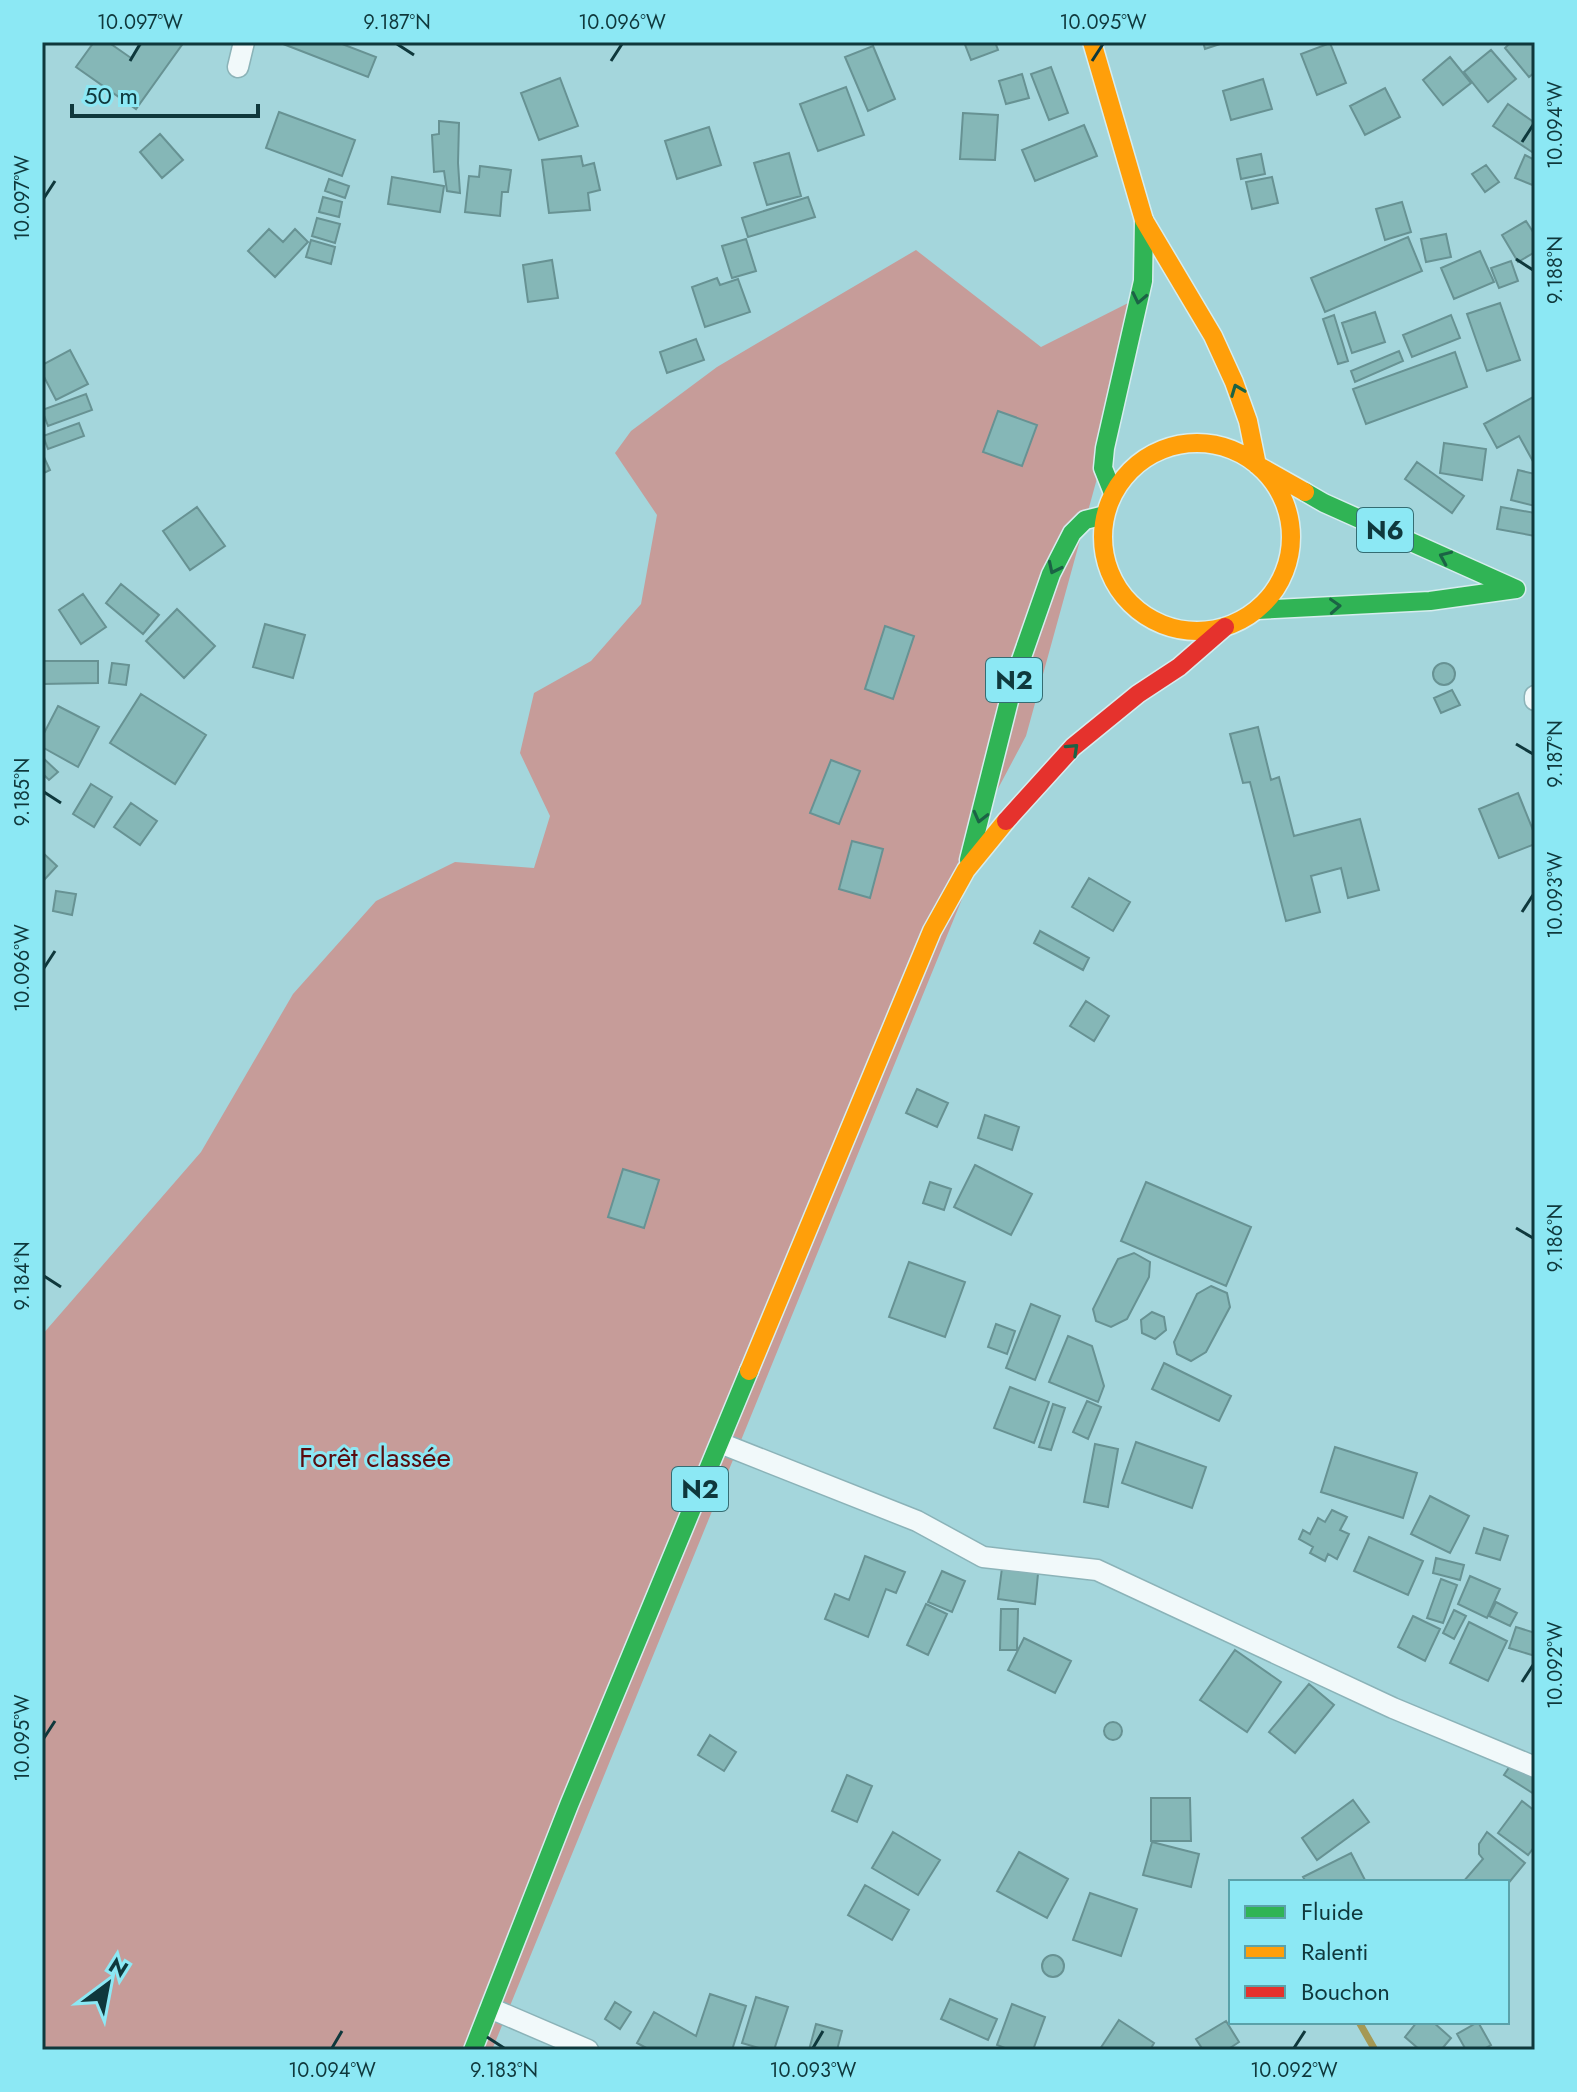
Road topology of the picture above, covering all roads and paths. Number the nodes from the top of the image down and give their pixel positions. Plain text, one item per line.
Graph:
1 (244, 42) edge
2 (1092, 42) edge
3 (238, 67) dead end
4 (1144, 220) junction
5 (1257, 465) junction
6 (1113, 493) junction
7 (1105, 515) junction
8 (1526, 588) edge
9 (1257, 610) junction
10 (1225, 627) junction
11 (966, 870) junction
12 (720, 1443) junction
13 (1535, 1767) edge
14 (490, 2008) junction
15 (473, 2050) edge
16 (588, 2050) edge

1 - 3 street
2 - 4 highway
5 -> 4 highway
4 -> 6 highway
5 - 6 highway
8 -> 5 highway, N6
5 - 9 highway
6 - 7 highway
7 - 10 highway
7 -> 11 highway, N2
9 -> 8 highway, N6
9 - 10 highway
11 -> 10 highway, N2
11 - 12 highway, N2
12 - 13 street
12 - 14 highway, N2
14 - 15 highway, N2
14 - 16 street

